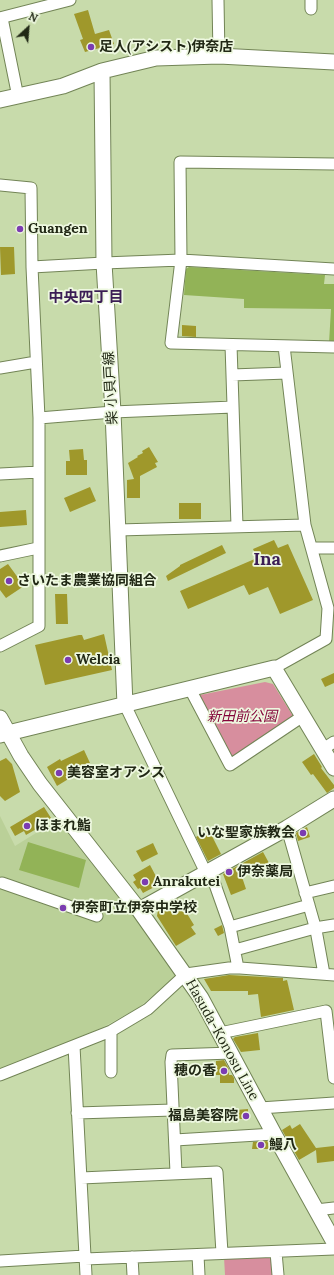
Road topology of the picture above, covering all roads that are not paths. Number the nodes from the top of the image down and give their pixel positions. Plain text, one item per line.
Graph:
1 (70, 0) edge
2 (218, 0) edge
3 (1, 18) edge
4 (219, 56) junction
5 (334, 62) edge
6 (102, 71) junction
7 (18, 97) junction
8 (0, 100) edge
9 (334, 164) edge
10 (0, 186) edge
11 (181, 260) junction
12 (104, 262) junction
13 (32, 267) junction
14 (334, 269) edge
15 (231, 345) junction
16 (284, 346) junction
17 (334, 347) edge
18 (36, 362) junction
19 (0, 368) edge
20 (287, 373) junction
21 (232, 375) junction
22 (233, 407) junction
23 (113, 412) junction
24 (39, 418) junction
25 (39, 472) junction
26 (0, 474) edge
27 (305, 524) junction
28 (237, 526) junction
29 (118, 530) junction
30 (38, 548) junction
31 (313, 548) junction
32 (334, 548) edge
33 (0, 556) edge
34 (0, 646) edge
35 (274, 668) junction
36 (190, 689) junction
37 (125, 705) junction
38 (303, 716) junction
39 (0, 718) edge
40 (4, 734) edge
41 (328, 746) edge
42 (334, 768) edge
43 (334, 799) edge
44 (287, 828) junction
45 (207, 872) junction
46 (2, 883) dead end
47 (334, 886) edge
48 (305, 893) junction
49 (309, 905) junction
50 (139, 910) junction
51 (97, 916) dead end
52 (334, 925) edge
53 (230, 927) junction
54 (315, 928) junction
55 (235, 950) junction
56 (238, 968) junction
57 (186, 974) junction
58 (329, 975) edge
59 (331, 1028) edge
60 (111, 1032) junction
61 (220, 1033) junction
62 (74, 1046) junction
63 (232, 1053) junction
64 (111, 1072) dead end
65 (0, 1075) edge
66 (334, 1078) edge
67 (334, 1103) edge
68 (260, 1108) junction
69 (173, 1110) junction
70 (78, 1113) junction
71 (274, 1134) junction
72 (175, 1140) junction
73 (176, 1173) junction
74 (81, 1178) junction
75 (334, 1208) edge
76 (316, 1210) junction
77 (334, 1242) edge
78 (334, 1249) edge
79 (276, 1252) junction
80 (198, 1254) junction
81 (222, 1254) junction
82 (85, 1257) junction
83 (132, 1257) junction
84 (0, 1261) edge
85 (86, 1275) edge
86 (133, 1275) edge
87 (199, 1275) edge
88 (278, 1275) edge

1 - 3 street
2 - 4 street
3 - 7 street
4 - 5 street
4 - 6 street
6 - 7 street
6 - 12 street, 柴 小貝戸線
7 - 8 street
9 - 11 street
10 - 13 street
11 - 12 street
11 - 14 street
11 - 15 street
12 - 13 street
12 - 23 street, 柴 小貝戸線
13 - 18 street
15 - 16 street
15 - 21 street
16 - 17 street
16 - 20 street
18 - 19 street
18 - 24 street
20 - 21 street
20 - 27 street
21 - 22 street
22 - 23 street
22 - 28 street
23 - 24 street
23 - 29 street, 柴 小貝戸線
24 - 25 street
25 - 26 street
25 - 30 street
27 - 28 street
27 - 31 street
28 - 29 street
29 - 37 street, 柴 小貝戸線
30 - 33 street
30 - 34 street
31 - 32 street
31 - 35 street
35 - 36 street
35 - 38 street
36 - 37 street
36 - 38 street
37 - 40 street
37 - 45 street
38 - 41 street
39 - 40 street, Hasuda-Konosu Line
40 - 50 street, Hasuda-Konosu Line
41 - 42 street
43 - 44 street
44 - 45 street
44 - 48 street
45 - 50 street
45 - 53 street
46 - 51 street
47 - 48 street
48 - 49 street
49 - 53 street
49 - 54 street
50 - 57 street, Hasuda-Konosu Line
52 - 54 street
53 - 55 street
54 - 55 street
54 - 58 street
55 - 56 street
56 - 57 street
56 - 58 street
57 - 60 street
57 - 61 street, Hasuda-Konosu Line
59 - 61 street
59 - 66 street
60 - 62 street
60 - 64 street
61 - 63 street, Hasuda-Konosu Line
62 - 65 street
62 - 70 street
63 - 68 street, Hasuda-Konosu Line
63 - 69 street
67 - 68 street
68 - 71 street, Hasuda-Konosu Line
69 - 70 street
69 - 72 street
70 - 74 street
71 - 72 street
71 - 76 street, Hasuda-Konosu Line
72 - 73 street
73 - 74 street
73 - 81 street
74 - 82 street
75 - 76 street
76 - 77 street, Hasuda-Konosu Line
78 - 79 street
79 - 81 street
79 - 88 street
80 - 81 street
80 - 83 street
80 - 87 street
82 - 83 street
82 - 84 street
82 - 85 street
83 - 86 street

